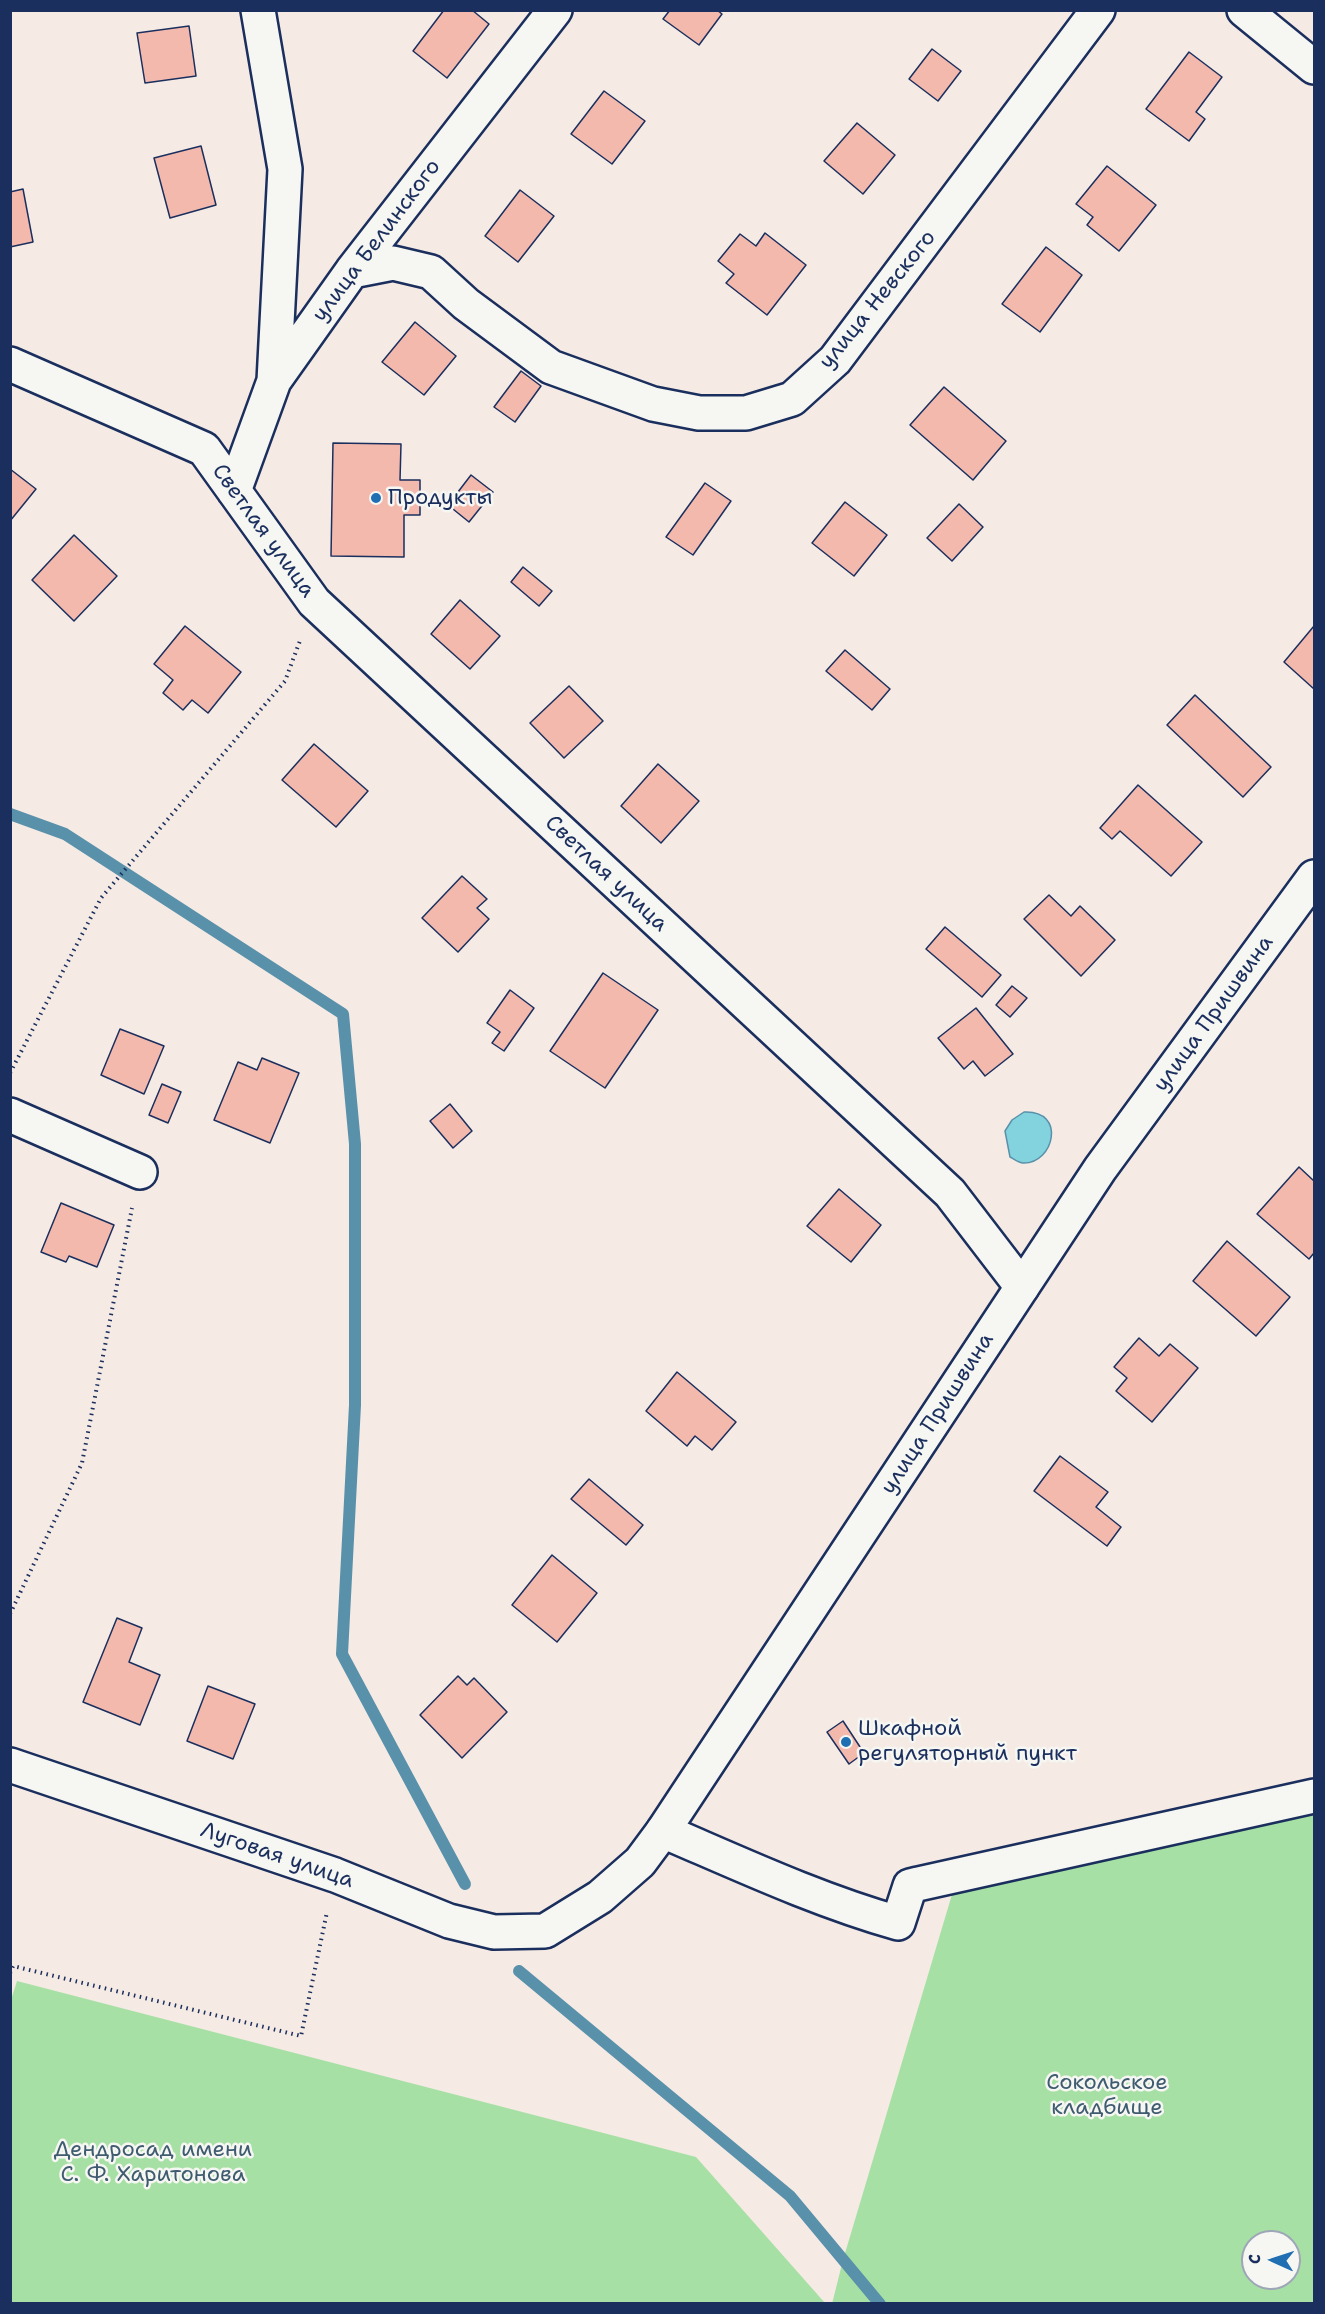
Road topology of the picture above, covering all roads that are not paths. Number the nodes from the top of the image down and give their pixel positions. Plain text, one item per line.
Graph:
1 (258, 10) edge
2 (555, 10) edge
3 (1098, 10) edge
4 (1244, 10) edge
5 (1314, 67) edge
6 (352, 271) junction
7 (10, 364) edge
8 (274, 381) junction
9 (234, 491) junction
10 (1314, 878) edge
11 (10, 1115) edge
12 (140, 1172) road end
13 (1022, 1287) junction
14 (10, 1765) edge
15 (1314, 1796) edge
16 (663, 1831) junction
17 (545, 1931) joint

1 - 8 street
2 - 6 street, улица Белинского
3 - 6 street, улица Невского
4 - 5 street
6 - 8 street, улица Белинского
7 - 9 street, Светлая улица
8 - 9 street, улица Белинского
9 - 13 street, Светлая улица
10 - 13 street, улица Пришвина
11 - 12 street
13 - 16 street, улица Пришвина
14 - 17 street, Луговая улица
15 - 16 street
16 - 17 street, улица Пришвина

